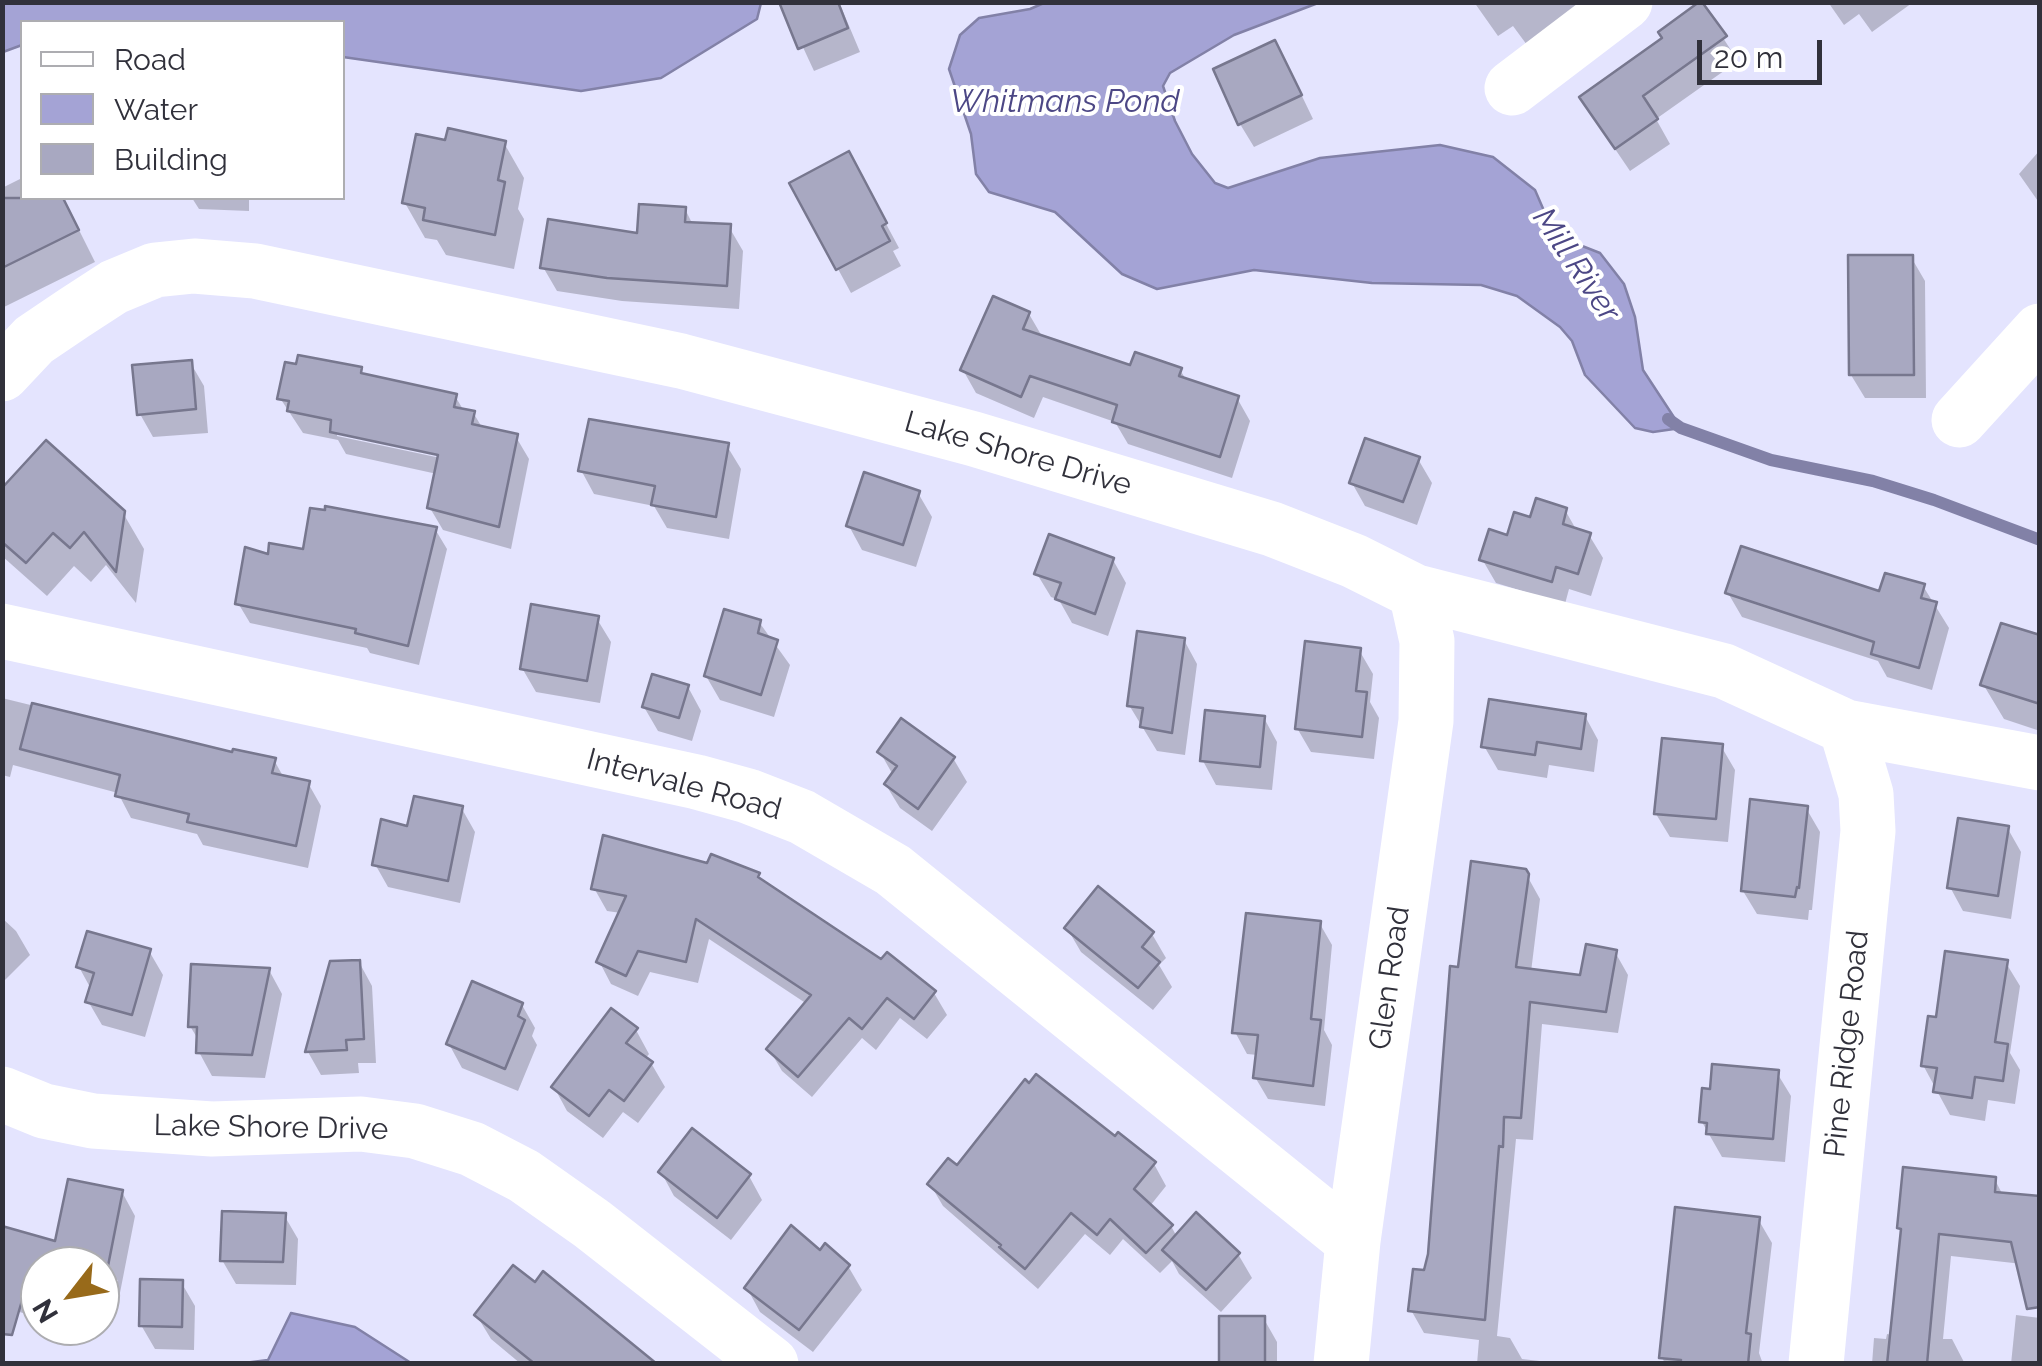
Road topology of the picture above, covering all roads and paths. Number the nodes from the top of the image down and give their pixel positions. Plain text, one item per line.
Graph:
1 (1625, 2) edge
2 (1512, 88) dead end
3 (2038, 333) edge
4 (2, 374) edge
5 (1959, 420) dead end
6 (1416, 592) junction
7 (2, 631) edge
8 (1846, 727) junction
9 (2040, 763) edge
10 (2, 1094) edge
11 (1352, 1241) junction
12 (771, 1364) edge
13 (1341, 1364) edge
14 (1816, 1364) edge

1 - 2 street
3 - 5 street
4 - 6 street, Lake Shore Drive
6 - 8 street, Lake Shore Drive
6 - 11 street, Glen Road
7 - 11 street, Intervale Road
8 - 9 street, Lake Shore Drive
8 - 14 street, Pine Ridge Road
10 - 12 street, Lake Shore Drive
11 - 13 street, Glen Road

